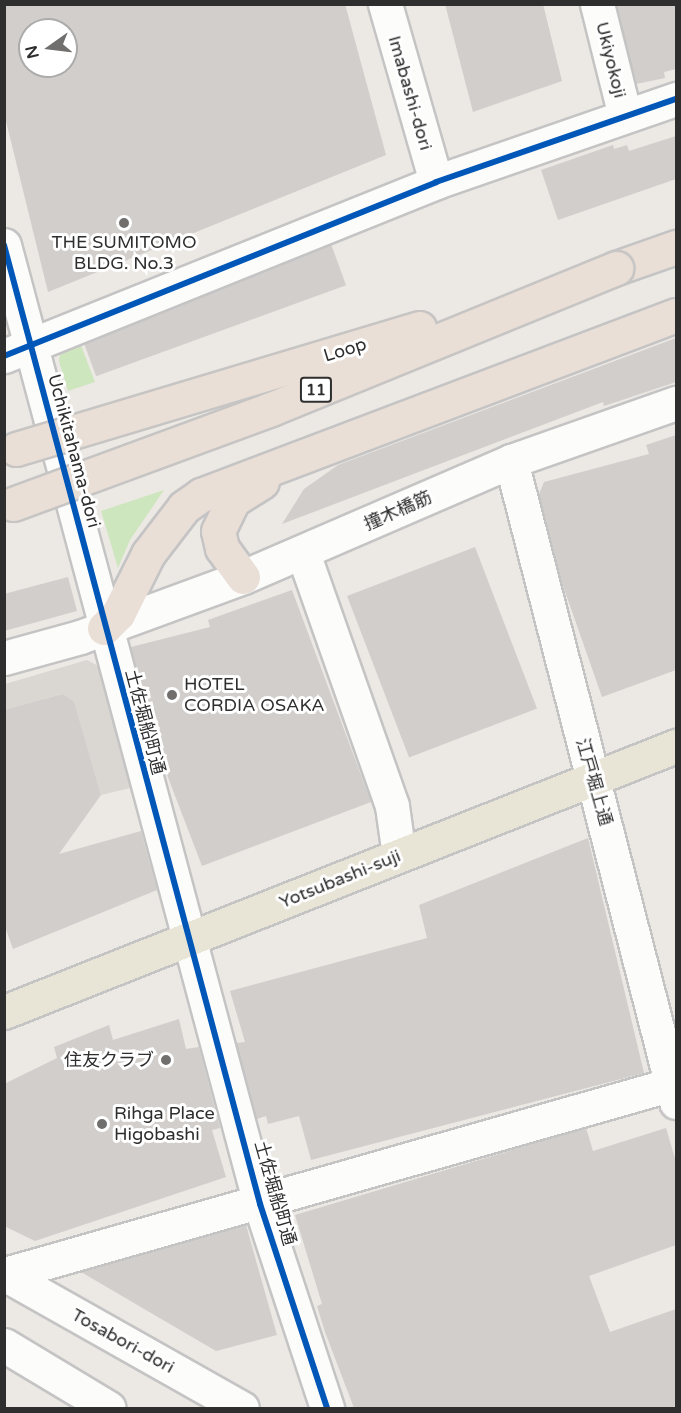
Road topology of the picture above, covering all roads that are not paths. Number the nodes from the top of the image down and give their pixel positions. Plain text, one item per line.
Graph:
1 (385, 4) edge
2 (597, 4) edge
3 (676, 99) edge
4 (625, 116) junction
5 (436, 182) junction
6 (4, 245) edge
7 (676, 247) edge
8 (616, 268) junction
9 (676, 315) edge
10 (18, 352) edge
11 (676, 403) edge
12 (4, 452) edge
13 (308, 456) junction
14 (511, 461) junction
15 (4, 507) edge
16 (303, 552) junction
17 (243, 577) junction
18 (101, 629) junction
19 (4, 658) edge
20 (114, 665) joint
21 (676, 746) edge
22 (592, 776) junction
23 (399, 855) junction
24 (191, 938) junction
25 (4, 1012) edge
26 (675, 1090) edge
27 (260, 1204) junction
28 (5, 1274) edge
29 (4, 1345) edge
30 (109, 1408) edge
31 (242, 1408) edge
32 (327, 1408) edge

1 - 5 street, Imabashi-dori
2 - 4 street, Ukiyokoji
3 - 4 street
4 - 5 street
5 - 10 street
6 - 10 street, Uchikitahama-dori
7 - 8 highway
8 - 12 highway, Loop, bridge
8 - 15 highway, 11, bridge
9 - 13 highway
10 - 18 street, Uchikitahama-dori
11 - 14 street, 撞木橋筋
13 - 17 highway
13 - 18 highway
14 - 16 street, 撞木橋筋
14 - 22 street, 江戸堀上通
16 - 17 street, 撞木橋筋
16 - 23 street
17 - 18 street, 撞木橋筋
18 - 19 street, 撞木橋筋
18 - 20 street, Uchikitahama-dori
20 - 24 street, 土佐堀船町通
21 - 22 main road, Yotsubashi-suji
22 - 23 main road, Yotsubashi-suji
22 - 26 street, 江戸堀上通
23 - 24 main road, Yotsubashi-suji
24 - 25 main road, Yotsubashi-suji
24 - 27 street, 土佐堀船町通
26 - 27 street
27 - 28 street
27 - 32 street, 土佐堀船町通
28 - 31 street, Tosabori-dori
29 - 30 street

